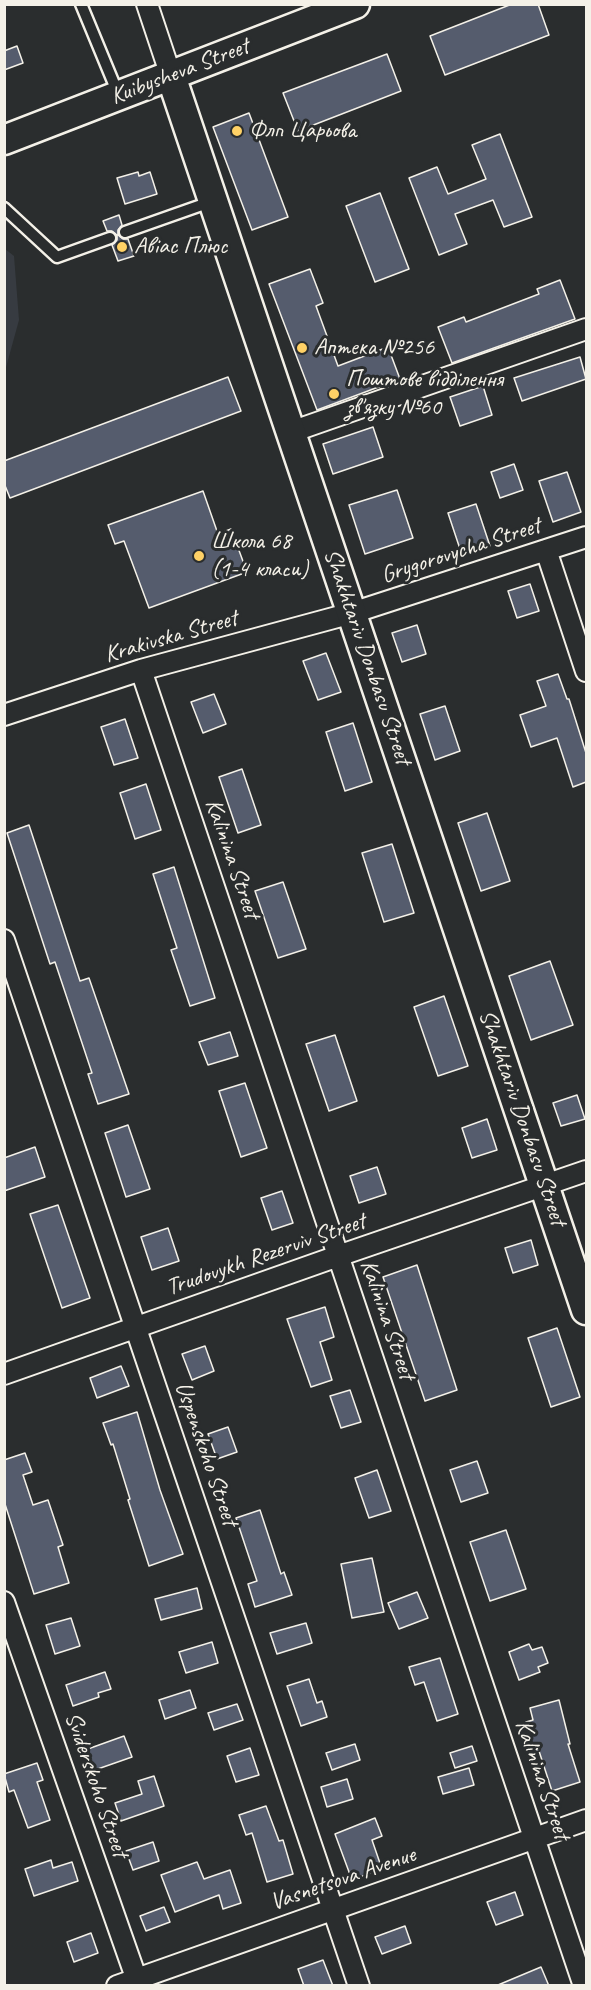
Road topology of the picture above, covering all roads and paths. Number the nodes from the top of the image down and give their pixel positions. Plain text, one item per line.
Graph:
1 (81, 4) edge
2 (147, 4) edge
3 (355, 4) edge
4 (171, 76) junction
5 (119, 96) junction
6 (4, 140) edge
7 (213, 201) junction
8 (4, 208) edge
9 (125, 232) dead end
10 (110, 238) dead end
11 (586, 329) edge
12 (291, 432) junction
13 (586, 537) edge
14 (546, 550) junction
15 (352, 613) junction
16 (141, 670) junction
17 (586, 671) edge
18 (4, 715) edge
19 (4, 940) edge
20 (586, 1171) edge
21 (544, 1186) junction
22 (338, 1256) junction
23 (586, 1310) edge
24 (136, 1327) junction
25 (4, 1374) edge
26 (4, 1602) edge
27 (586, 1820) edge
28 (534, 1838) junction
29 (333, 1909) junction
30 (138, 1982) edge
31 (117, 1986) edge
32 (359, 1986) edge
33 (584, 1986) edge

1 - 5 lane
2 - 4 street, Shakhtariv Donbasu Street
3 - 4 street, Kuibysheva Street
4 - 5 street, Kuibysheva Street
4 - 7 street, Shakhtariv Donbasu Street
5 - 6 street, Kuibysheva Street
7 - 9 lane
7 - 12 street, Shakhtariv Donbasu Street
8 - 10 lane
11 - 12 street
12 - 15 street, Shakhtariv Donbasu Street
13 - 14 street, Grygorovycha Street
14 - 15 street, Grygorovycha Street
14 - 17 street
15 - 16 street, Krakivska Street
15 - 21 street, Shakhtariv Donbasu Street
16 - 18 street, Krakivska Street
16 - 22 street, Kalinina Street
19 - 24 street, Uspenskoho Street
20 - 21 street, Trudovykh Rezerviv Street
21 - 22 street, Trudovykh Rezerviv Street
21 - 23 street, Shakhtariv Donbasu Street
22 - 24 street, Trudovykh Rezerviv Street
22 - 28 street, Kalinina Street
24 - 25 street, Trudovykh Rezerviv Street
24 - 29 street, Uspenskoho Street
26 - 30 street, Sviderskoho Street
27 - 28 street, Vasnetsova Avenue
28 - 29 street, Vasnetsova Avenue
28 - 33 street, Kalinina Street
29 - 30 street, Vasnetsova Avenue
29 - 32 street, Uspenskoho Street
30 - 31 street, Vasnetsova Avenue

